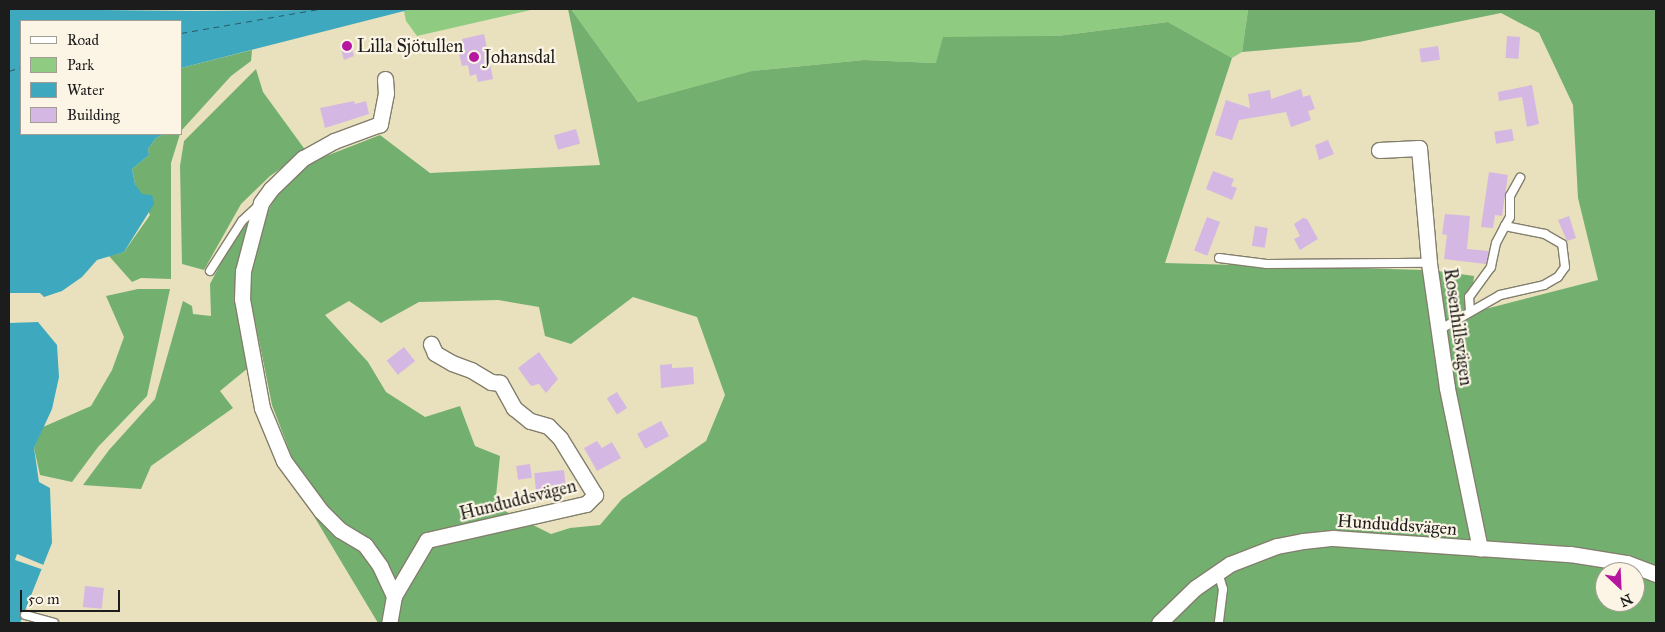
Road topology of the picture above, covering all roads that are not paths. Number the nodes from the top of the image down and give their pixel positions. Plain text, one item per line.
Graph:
1 (385, 79) dead end
2 (1379, 150) dead end
3 (1520, 178) dead end
4 (261, 203) junction
5 (1505, 226) junction
6 (1219, 258) dead end
7 (1429, 263) junction
8 (210, 271) dead end
9 (1470, 310) junction
10 (1439, 330) junction
11 (431, 344) dead end
12 (1480, 549) junction
13 (1218, 572) junction
14 (1656, 574) edge
15 (394, 596) junction
16 (25, 615) dead end
17 (54, 623) edge
18 (389, 623) edge
19 (1158, 623) edge
20 (1219, 623) edge

1 - 4 street
2 - 7 street, Rosenhillsvägen
3 - 5 lane
4 - 8 lane
4 - 15 street
5 - 9 lane
5 - 9 lane
6 - 7 lane
7 - 10 street, Rosenhillsvägen
9 - 10 lane
10 - 12 street, Rosenhillsvägen
11 - 15 street, Hunduddsvägen
12 - 13 street, Hunduddsvägen
12 - 14 street, Hunduddsvägen
13 - 19 street, Hunduddsvägen
13 - 20 lane
15 - 18 street, Hunduddsvägen
16 - 17 lane

